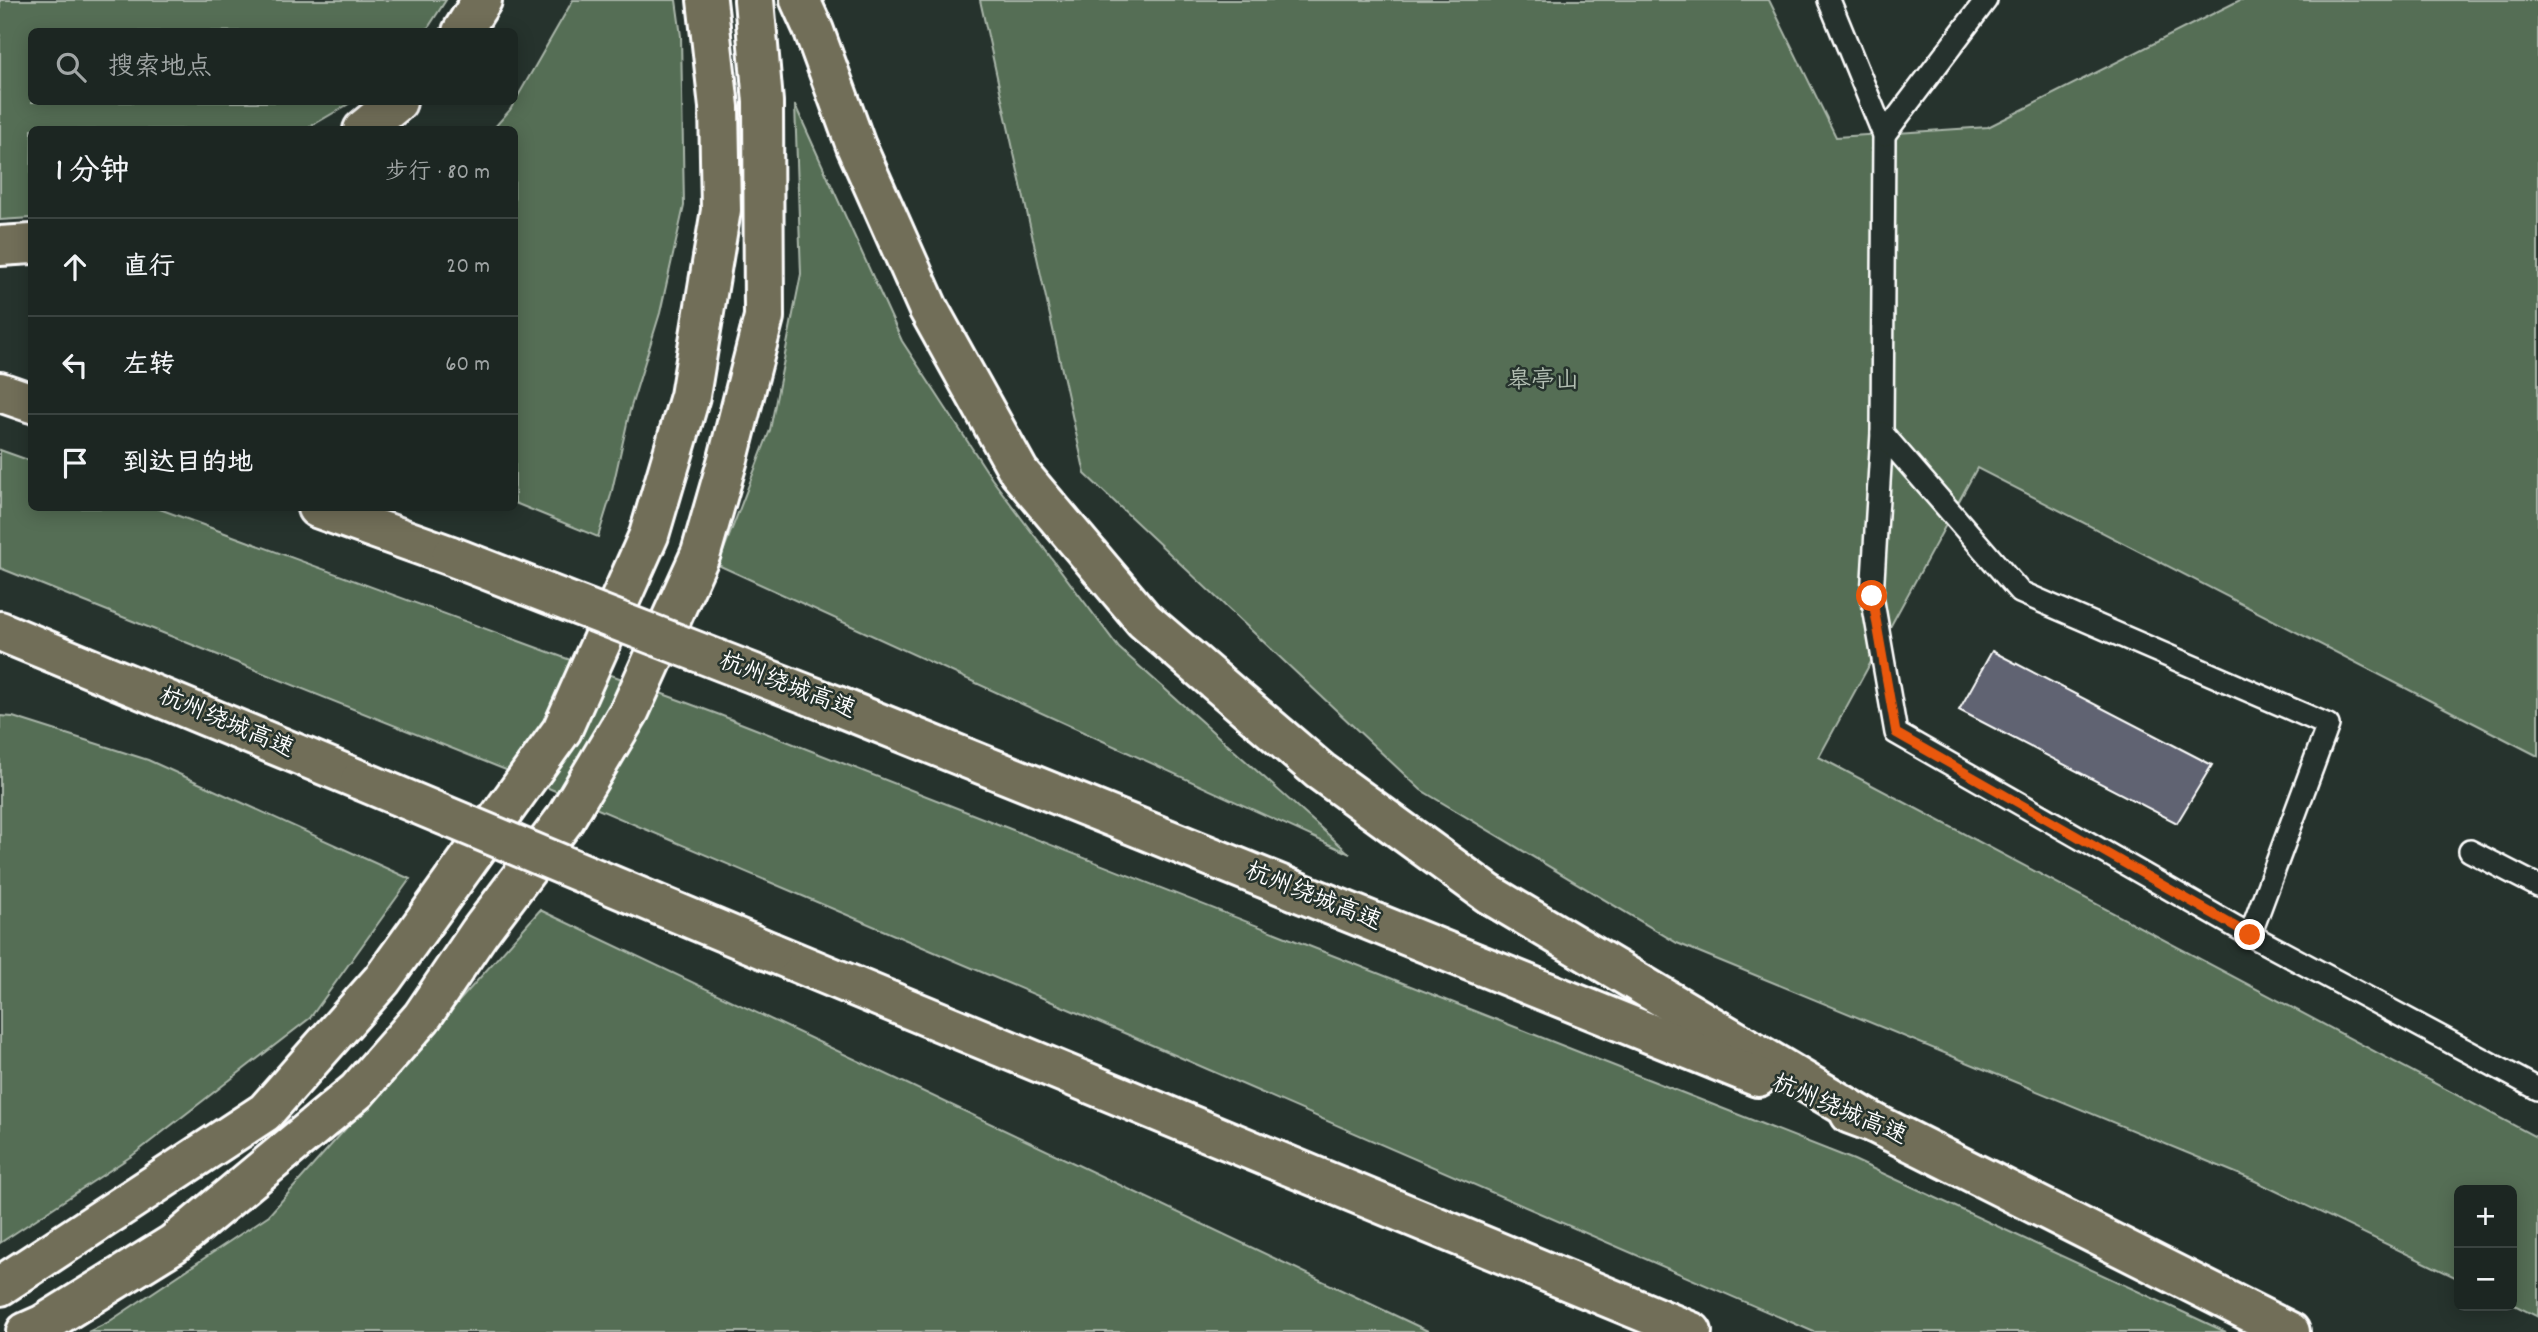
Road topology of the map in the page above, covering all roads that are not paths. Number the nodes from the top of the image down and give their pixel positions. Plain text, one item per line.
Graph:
1 (482, 0) edge
2 (707, 0) edge
3 (754, 0) edge
4 (800, 0) edge
5 (1829, 0) edge
6 (1979, 5) edge
7 (464, 28) edge
8 (393, 105) edge
9 (368, 126) edge
10 (1884, 135) junction
11 (28, 244) edge
12 (0, 246) edge
13 (0, 391) edge
14 (28, 402) edge
15 (1882, 433) junction
16 (325, 511) edge
17 (0, 631) edge
18 (0, 647) edge
19 (100, 671) junction
20 (2470, 851) dead end
21 (2538, 886) edge
22 (2250, 935) junction
23 (2538, 1089) edge
24 (1874, 1123) junction
25 (0, 1286) edge
26 (26, 1332) edge
27 (1692, 1332) edge
28 (2290, 1332) edge

1 - 7 highway
2 - 25 highway
3 - 26 highway
4 - 24 highway
5 - 10 lane
6 - 10 lane
8 - 9 highway
10 - 15 lane
11 - 12 highway
13 - 14 highway
15 - 22 lane
15 - 22 lane
16 - 24 highway, 杭州绕城高速, bridge
17 - 19 highway, 杭州绕城高速
18 - 19 highway
19 - 27 highway, 杭州绕城高速, bridge
20 - 21 lane
22 - 23 lane
24 - 28 highway, 杭州绕城高速

